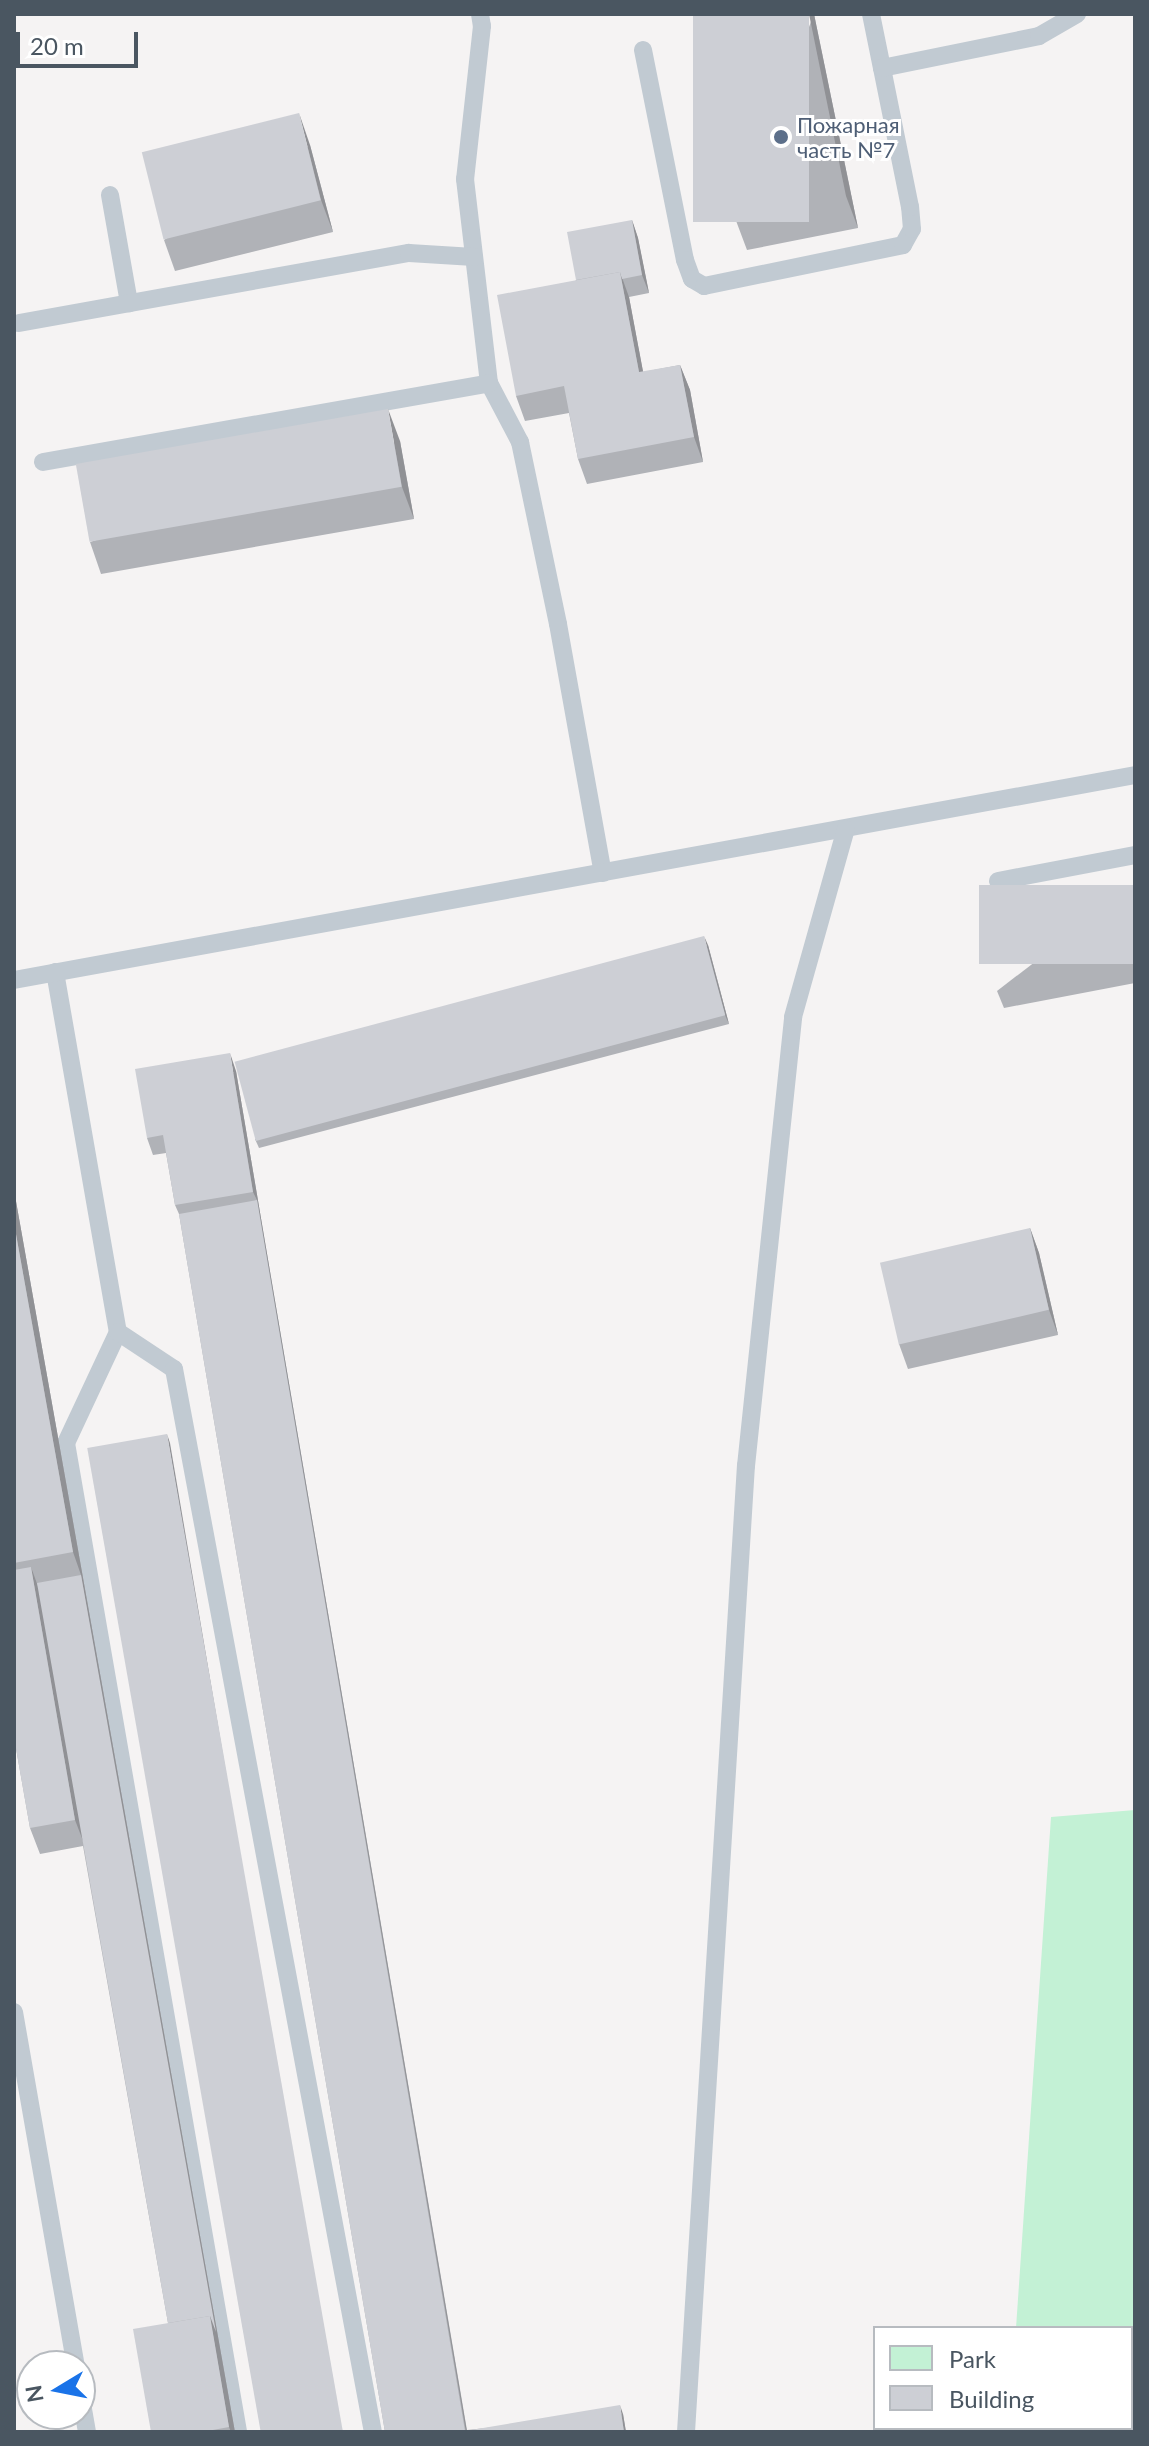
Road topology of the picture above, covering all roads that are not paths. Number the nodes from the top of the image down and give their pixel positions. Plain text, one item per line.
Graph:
1 (480, 14) edge
2 (871, 14) edge
3 (1077, 14) edge
4 (643, 50) dead end
5 (882, 68) junction
6 (110, 195) dead end
7 (474, 257) junction
8 (129, 303) junction
9 (19, 323) dead end
10 (489, 383) junction
11 (43, 462) dead end
12 (1135, 775) edge
13 (846, 829) junction
14 (1135, 855) edge
15 (603, 873) junction
16 (998, 881) dead end
17 (55, 972) junction
18 (14, 980) edge
19 (118, 1332) junction
20 (14, 2012) edge
21 (73, 2350) edge
22 (238, 2432) edge
23 (373, 2432) edge
24 (686, 2432) edge

1 - 7 lane
2 - 5 lane
3 - 5 lane
4 - 5 lane
6 - 8 lane
7 - 8 lane
7 - 10 lane
8 - 9 lane
10 - 11 lane
10 - 15 lane
12 - 13 lane
13 - 15 lane
13 - 24 lane
14 - 16 lane
15 - 17 lane
17 - 18 lane
17 - 19 lane
19 - 22 lane
19 - 23 lane
20 - 21 lane

